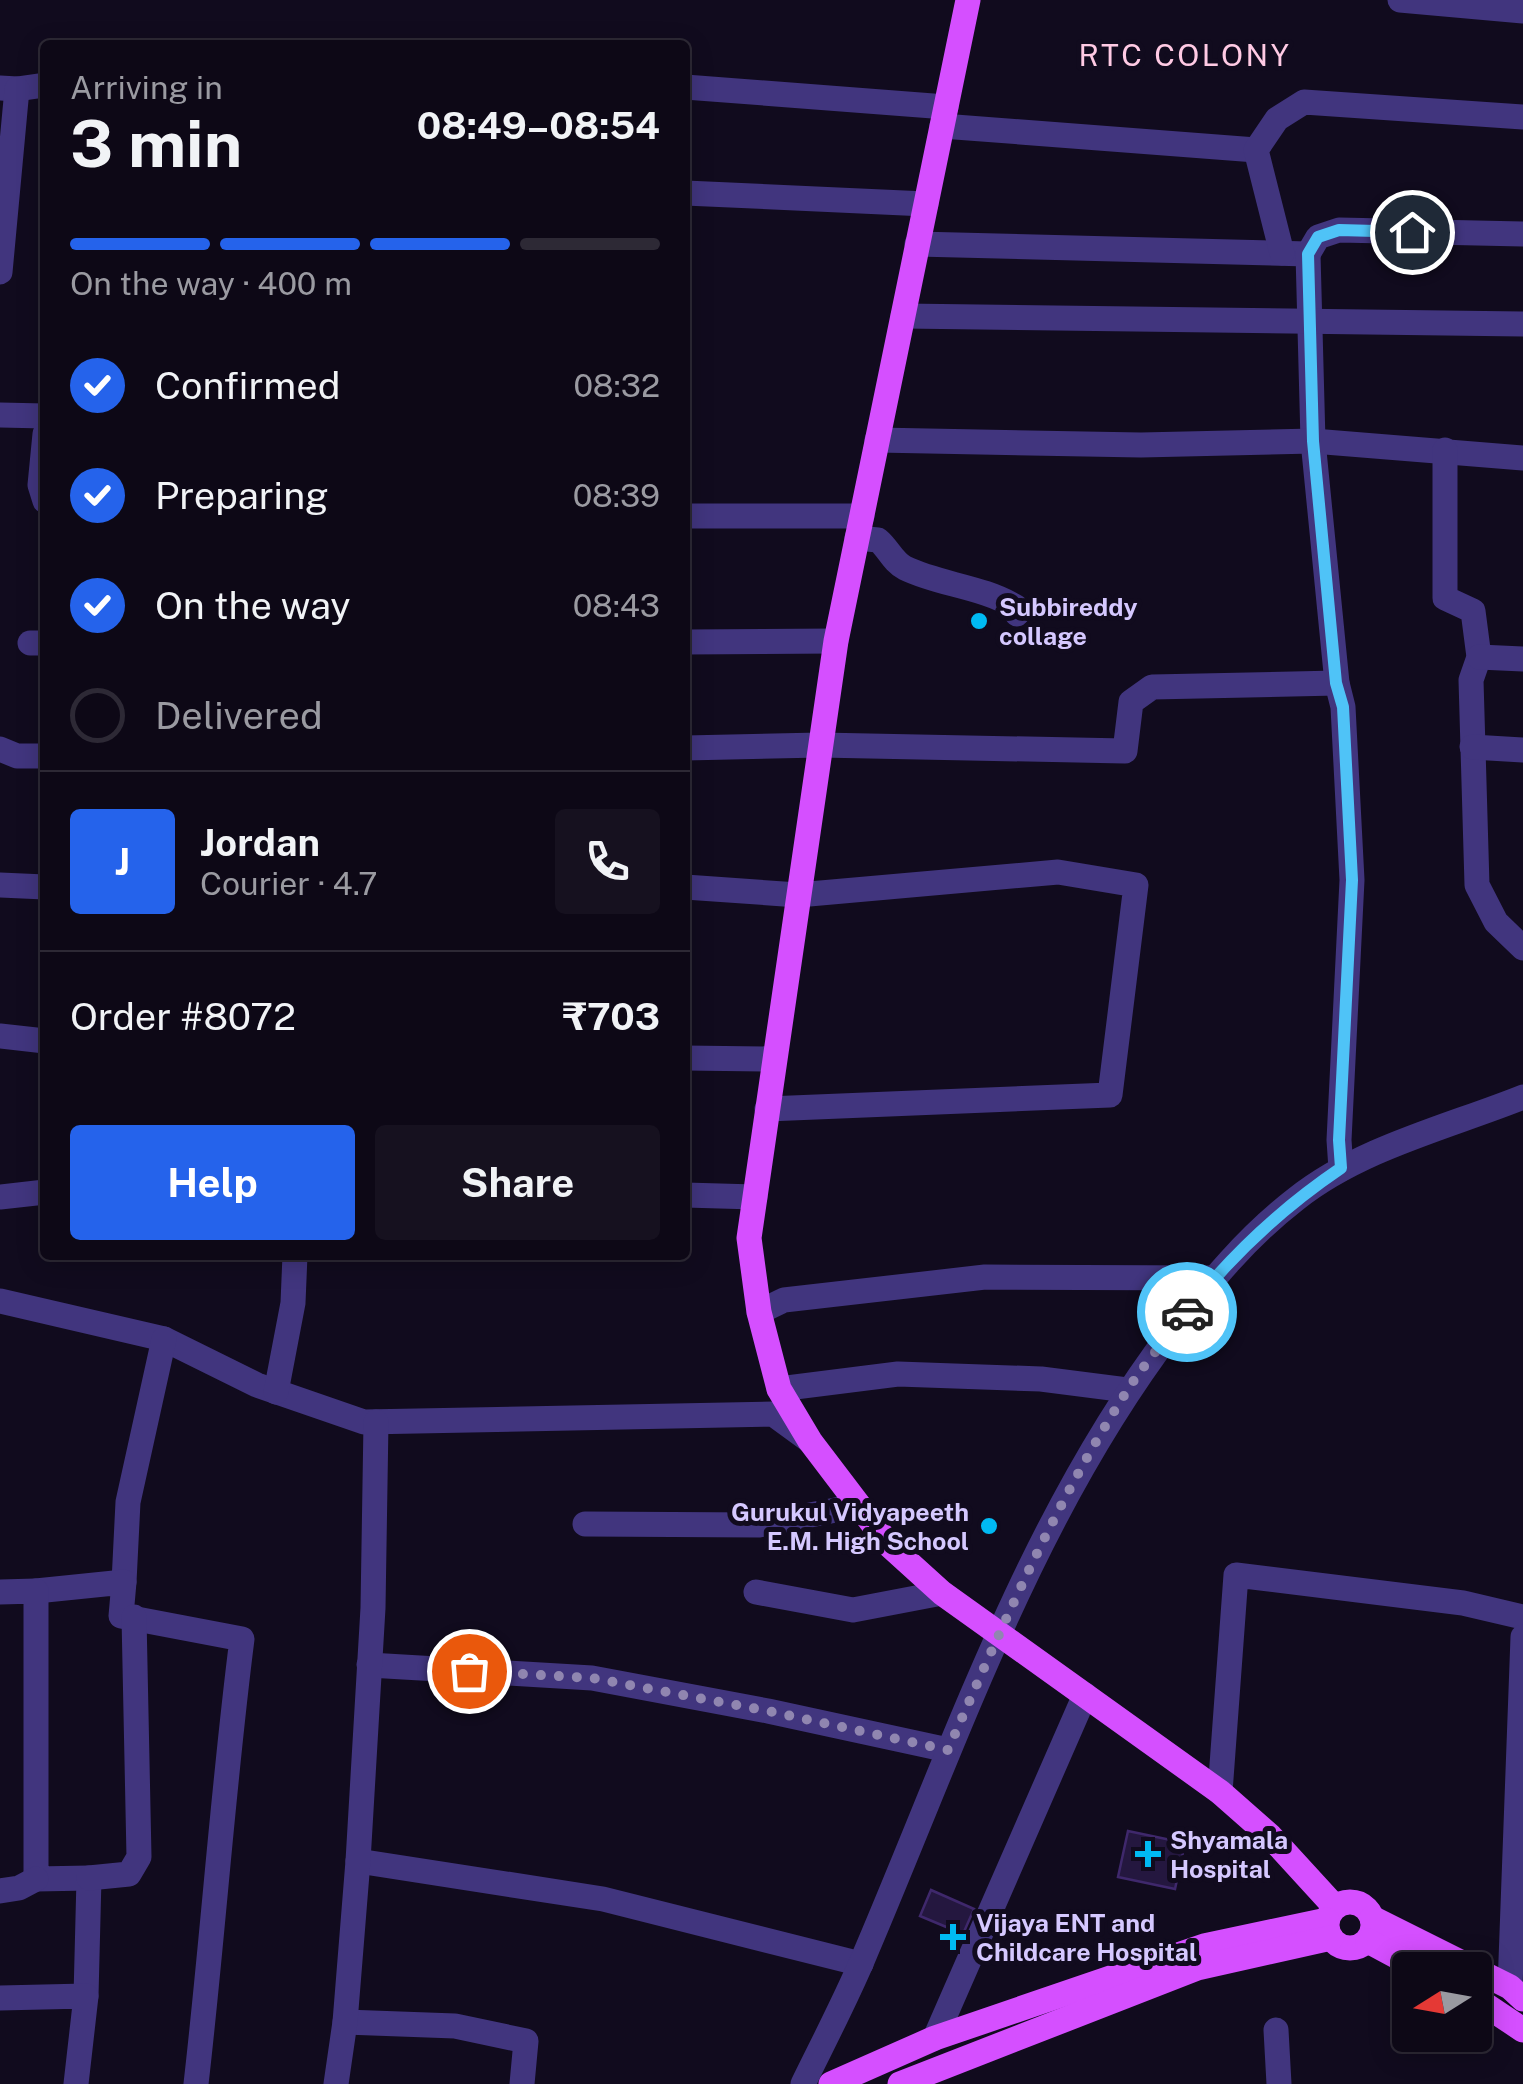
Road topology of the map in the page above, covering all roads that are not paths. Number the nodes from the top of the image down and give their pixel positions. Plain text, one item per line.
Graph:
1 (968, 0) edge
2 (1400, 0) edge
3 (1523, 11) edge
4 (40, 86) edge
5 (8, 89) edge
6 (690, 89) edge
7 (944, 117) junction
8 (1523, 118) edge
9 (1256, 150) junction
10 (690, 193) edge
11 (926, 204) junction
12 (1523, 234) edge
13 (918, 244) junction
14 (1295, 254) junction
15 (0, 274) edge
16 (903, 316) junction
17 (1310, 321) junction
18 (1523, 324) edge
19 (0, 414) edge
20 (40, 416) edge
21 (877, 440) junction
22 (1313, 441) junction
23 (1445, 450) junction
24 (1523, 458) edge
25 (690, 516) edge
26 (860, 527) junction
27 (1017, 614) dead end
28 (836, 641) junction
29 (690, 642) edge
30 (1480, 657) junction
31 (1523, 658) edge
32 (1336, 683) junction
33 (820, 745) junction
34 (690, 748) edge
35 (1472, 748) junction
36 (0, 749) edge
37 (1523, 750) edge
38 (40, 756) edge
39 (0, 885) edge
40 (40, 886) edge
41 (690, 887) edge
42 (798, 896) junction
43 (1523, 948) edge
44 (0, 1036) edge
45 (40, 1040) edge
46 (690, 1058) edge
47 (774, 1059) junction
48 (1523, 1097) edge
49 (767, 1109) junction
50 (1341, 1168) junction
51 (40, 1193) edge
52 (690, 1196) edge
53 (0, 1197) edge
54 (754, 1197) junction
55 (295, 1260) edge
56 (1212, 1278) junction
57 (0, 1302) edge
58 (758, 1312) junction
59 (164, 1338) junction
60 (779, 1389) junction
61 (1127, 1390) junction
62 (276, 1392) junction
63 (376, 1422) junction
64 (810, 1441) junction
65 (856, 1506) junction
66 (584, 1524) dead end
67 (124, 1582) junction
68 (36, 1591) junction
69 (0, 1592) edge
70 (756, 1592) dead end
71 (942, 1592) junction
72 (134, 1617) junction
73 (1523, 1617) edge
74 (999, 1634) junction
75 (1523, 1637) edge
76 (368, 1665) junction
77 (1085, 1695) junction
78 (948, 1750) junction
79 (1220, 1792) junction
80 (358, 1861) junction
81 (89, 1878) junction
82 (36, 1879) junction
83 (0, 1891) edge
84 (1331, 1922) junction
85 (1370, 1929) junction
86 (1399, 1952) edge
87 (861, 1964) junction
88 (1163, 1970) junction
89 (1516, 1993) edge
90 (86, 1996) junction
91 (0, 1998) edge
92 (1492, 2009) edge
93 (345, 2022) junction
94 (1276, 2030) dead end
95 (1523, 2030) edge
96 (936, 2038) junction
97 (76, 2084) edge
98 (196, 2084) edge
99 (336, 2084) edge
100 (522, 2084) edge
101 (803, 2084) edge
102 (831, 2084) edge
103 (900, 2084) edge
104 (1279, 2084) edge

1 - 7 main road
2 - 3 street
4 - 5 street
5 - 15 street
6 - 7 street
7 - 9 street
7 - 11 main road
8 - 9 street
9 - 14 street
10 - 11 street
11 - 13 main road
12 - 14 street
13 - 14 street
13 - 16 main road
14 - 17 street
16 - 17 street
16 - 21 main road
17 - 18 street
17 - 22 street
19 - 20 street
21 - 22 street
21 - 26 main road
22 - 23 street
22 - 32 street
23 - 24 street
23 - 30 street
25 - 26 street
26 - 27 street
26 - 28 main road
28 - 29 street
28 - 33 main road
30 - 31 street
30 - 35 street
32 - 33 street
32 - 50 street
33 - 34 street
33 - 42 main road
35 - 37 street
35 - 43 street
36 - 38 street
39 - 40 street
41 - 42 street
42 - 47 main road
42 - 49 street
44 - 45 street
46 - 47 street
47 - 49 main road
48 - 50 street
49 - 54 main road
50 - 56 street
51 - 53 street
52 - 54 street
54 - 58 main road
55 - 62 street
56 - 58 street
56 - 61 street
57 - 59 street
58 - 60 main road
59 - 62 street
59 - 67 street
60 - 61 street
60 - 64 main road
61 - 74 street
62 - 63 street
63 - 64 street
63 - 76 street
64 - 65 main road
65 - 66 street
65 - 71 main road
67 - 68 street
67 - 72 street
68 - 69 street
68 - 82 street
70 - 71 street
71 - 74 main road
72 - 81 street
72 - 98 street
73 - 79 street
74 - 77 main road
74 - 78 street
75 - 89 street
76 - 78 street
76 - 80 street
77 - 79 main road
77 - 96 street
78 - 87 street
79 - 84 main road
80 - 87 street
80 - 93 street
81 - 82 street
81 - 90 street
82 - 83 street
84 - 85 main road
84 - 85 main road
84 - 88 main road
85 - 86 main road
85 - 89 main road
87 - 101 street
88 - 96 main road
88 - 103 main road
90 - 91 street
90 - 97 street
92 - 95 main road
93 - 99 street
93 - 100 street
94 - 104 street
96 - 102 main road

